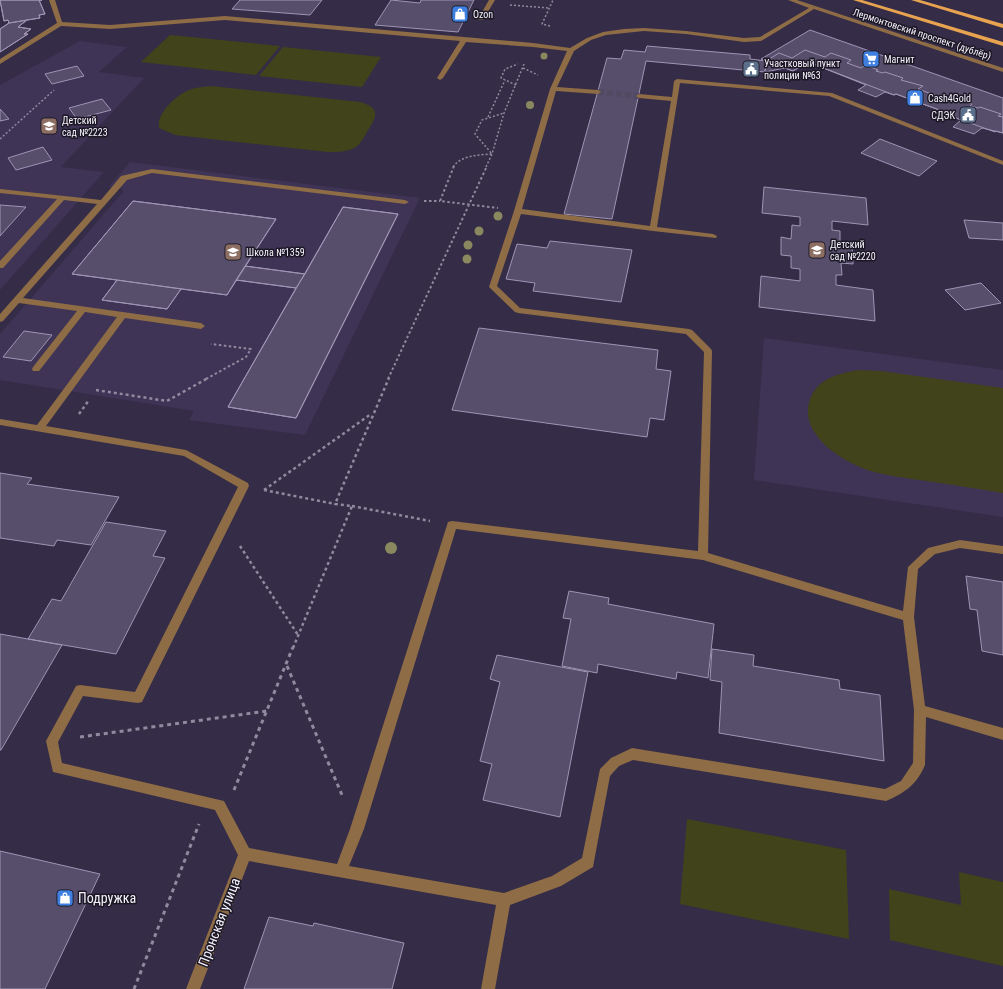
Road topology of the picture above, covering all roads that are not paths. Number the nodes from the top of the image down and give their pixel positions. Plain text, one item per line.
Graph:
1 (52, 0) edge
2 (492, 0) edge
3 (791, 0) edge
4 (856, 0) edge
5 (914, 0) edge
6 (814, 7) junction
7 (481, 19) dead end
8 (60, 24) junction
9 (1003, 25) edge
10 (464, 40) junction
11 (1003, 44) edge
12 (571, 50) junction
13 (0, 62) edge
14 (1003, 70) edge
15 (440, 78) dead end
16 (553, 88) junction
17 (598, 92) tunnel mouth
18 (639, 96) tunnel mouth
19 (675, 99) junction
20 (1003, 162) edge
21 (0, 191) edge
22 (62, 198) junction
23 (103, 202) junction
24 (405, 202) dead end
25 (518, 211) junction
26 (653, 229) junction
27 (712, 236) dead end
28 (0, 266) edge
29 (17, 300) junction
30 (83, 309) junction
31 (123, 315) junction
32 (0, 319) edge
33 (201, 326) dead end
34 (36, 369) dead end
35 (0, 422) edge
36 (40, 428) junction
37 (1003, 550) edge
38 (703, 556) junction
39 (908, 617) junction
40 (920, 710) junction
41 (1003, 734) edge
42 (245, 854) junction
43 (341, 870) junction
44 (504, 900) junction
45 (192, 989) edge
46 (488, 989) edge

1 - 8 street
2 - 7 street
3 - 6 street, Лермонтовский проспект (дублёр)
4 - 11 main road
5 - 9 main road
6 - 12 street
6 - 14 street, Лермонтовский проспект (дублёр)
8 - 10 street
8 - 13 street
10 - 12 street
10 - 15 street
12 - 16 street
16 - 17 street
16 - 25 street
18 - 19 street
19 - 20 street
19 - 26 street
21 - 22 street
22 - 23 street
22 - 28 street
23 - 24 street
23 - 29 street
25 - 26 street
25 - 38 street
26 - 27 street
29 - 30 street
29 - 32 street
30 - 31 street
30 - 34 street
31 - 33 street
31 - 36 street
35 - 36 street
36 - 42 street
37 - 39 street
38 - 39 street
38 - 43 street
39 - 40 street
40 - 41 street
40 - 44 street
42 - 43 street
42 - 45 street, Пронская улица
43 - 44 street
44 - 46 street

